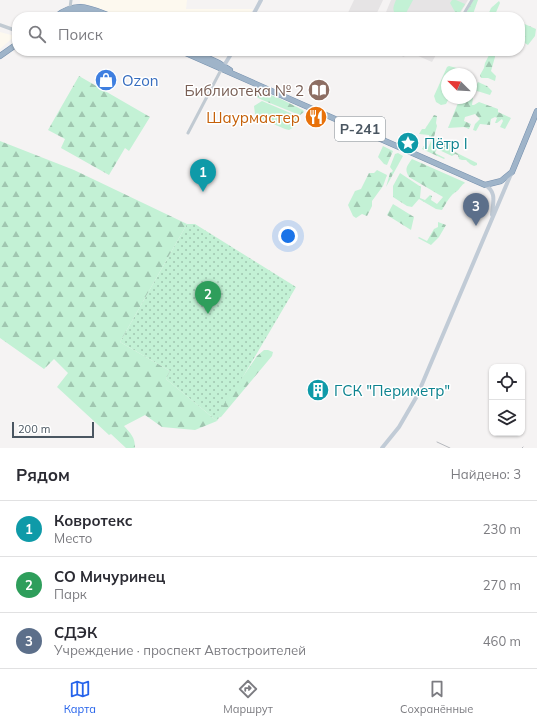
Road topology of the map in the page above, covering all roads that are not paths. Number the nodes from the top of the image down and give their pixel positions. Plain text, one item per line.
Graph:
1 (71, 0) edge
2 (261, 0) edge
3 (472, 0) edge
4 (70, 8) junction
5 (63, 12) edge
6 (71, 12) edge
7 (87, 12) edge
8 (102, 12) edge
9 (255, 12) edge
10 (465, 12) edge
11 (0, 25) edge
12 (12, 29) edge
13 (12, 48) edge
14 (0, 56) edge
15 (194, 56) edge
16 (204, 56) edge
17 (230, 56) edge
18 (223, 67) junction
19 (537, 111) edge
20 (188, 134) dead end
21 (512, 172) junction
22 (485, 185) junction
23 (492, 219) junction
24 (382, 448) edge

1 - 4 street
2 - 9 main road
3 - 10 street
4 - 5 highway
4 - 8 highway
6 - 7 highway
11 - 12 street
13 - 14 highway
15 - 18 highway, Р-241
16 - 18 highway, Р-241
17 - 18 main road
18 - 20 street
18 - 22 highway, Р-241
19 - 21 highway
21 - 22 highway
21 - 23 main road
22 - 23 main road
23 - 24 main road

